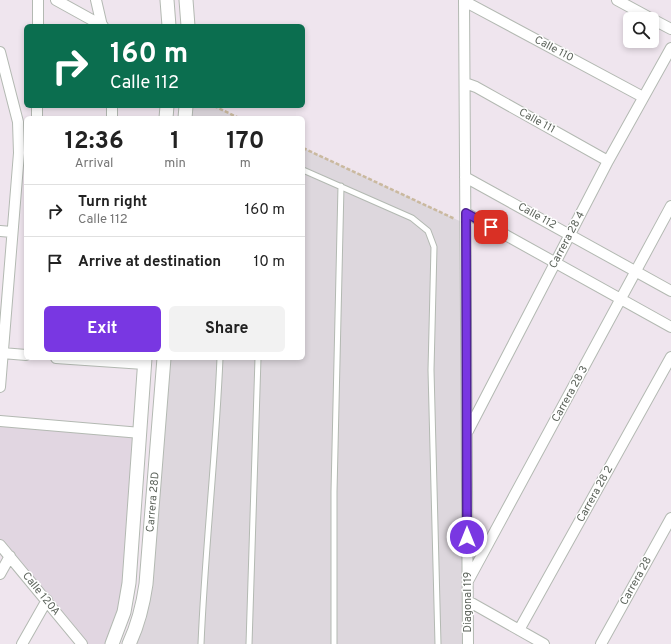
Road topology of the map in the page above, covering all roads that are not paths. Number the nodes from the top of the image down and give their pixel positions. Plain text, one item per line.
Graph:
1 (38, 0) edge
2 (56, 0) edge
3 (96, 0) edge
4 (167, 0) edge
5 (186, 0) edge
6 (464, 0) edge
7 (617, 0) edge
8 (639, 12) edge
9 (659, 23) edge
10 (38, 24) edge
11 (98, 24) edge
12 (102, 24) edge
13 (169, 24) edge
14 (188, 24) edge
15 (671, 29) edge
16 (671, 48) edge
17 (0, 52) edge
18 (465, 83) junction
19 (643, 97) junction
20 (22, 122) edge
21 (608, 161) junction
22 (305, 171) edge
23 (465, 177) junction
24 (341, 186) junction
25 (671, 206) edge
26 (466, 213) junction
27 (0, 231) edge
28 (12, 232) junction
29 (570, 234) junction
30 (555, 263) junction
31 (636, 271) junction
32 (671, 291) edge
33 (621, 299) junction
34 (671, 327) edge
35 (2, 353) junction
36 (24, 355) edge
37 (671, 358) edge
38 (108, 360) edge
39 (164, 360) edge
40 (220, 360) edge
41 (258, 360) edge
42 (144, 361) edge
43 (0, 387) edge
44 (0, 421) edge
45 (140, 433) junction
46 (467, 433) junction
47 (671, 518) edge
48 (0, 545) edge
49 (10, 556) junction
50 (0, 574) edge
51 (468, 581) junction
52 (47, 600) junction
53 (468, 601) junction
54 (519, 630) junction
55 (22, 644) edge
56 (82, 644) edge
57 (112, 644) edge
58 (129, 644) edge
59 (201, 644) edge
60 (249, 644) edge
61 (334, 644) edge
62 (438, 644) edge
63 (468, 644) edge
64 (544, 644) edge
65 (601, 644) edge

1 - 10 street
2 - 11 street
3 - 12 street
4 - 13 street
5 - 14 street
6 - 18 street, Diagonal 119
6 - 19 street, Calle 110
7 - 8 street
9 - 15 street
16 - 19 street, Carrera 28 4
17 - 20 street
18 - 21 street, Calle 111
18 - 23 street, Diagonal 119
19 - 21 street, Carrera 28 4
20 - 28 street
21 - 29 street, Carrera 28 4
22 - 24 lane
23 - 26 street, Diagonal 119
23 - 29 street, Calle 112
24 - 61 lane
24 - 62 lane
25 - 31 street, Carrera 28 3
26 - 30 street
26 - 46 street, Diagonal 119
27 - 28 street
28 - 35 street
29 - 30 street, Carrera 28 4
29 - 31 street, Calle 112
30 - 33 street
30 - 46 street, Carrera 28 4
31 - 32 street, Calle 112
31 - 33 street, Carrera 28 3
33 - 34 street
33 - 51 street, Carrera 28 3
35 - 36 street
35 - 43 street
37 - 54 street, Carrera 28 2
38 - 42 street
39 - 58 street, Carrera 28D
40 - 59 lane
41 - 60 lane
42 - 45 street, Carrera 28D
44 - 45 street
45 - 57 street, Carrera 28D
46 - 51 street, Diagonal 119
47 - 65 street, Carrera 28
48 - 49 street, Calle 120A
49 - 50 street
49 - 52 street, Calle 120A
51 - 53 street, Diagonal 119
52 - 55 street
52 - 56 street, Calle 120A
53 - 54 street
53 - 63 street, Diagonal 119
54 - 64 street

